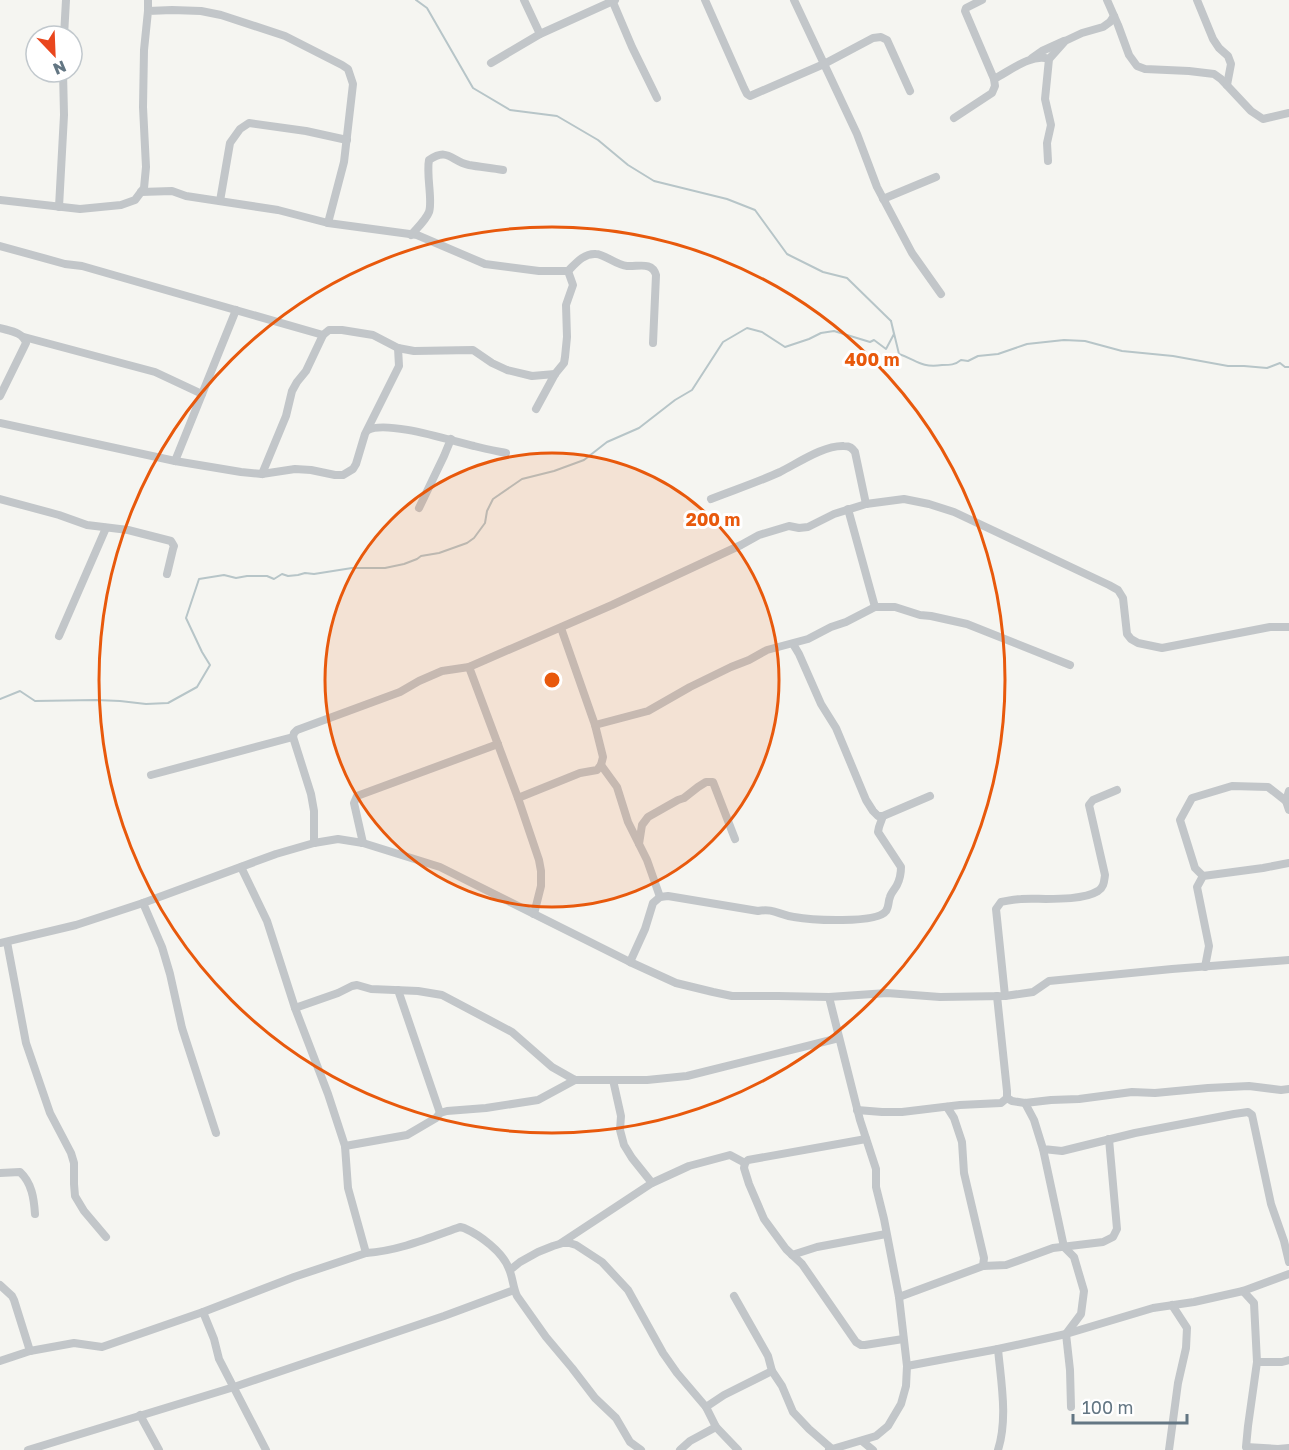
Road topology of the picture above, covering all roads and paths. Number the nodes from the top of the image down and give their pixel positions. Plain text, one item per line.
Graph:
1 (66, 0) edge
2 (148, 0) edge
3 (524, 0) edge
4 (613, 0) edge
5 (705, 0) edge
6 (794, 0) edge
7 (982, 0) edge
8 (1107, 0) edge
9 (1197, 0) edge
10 (148, 11) junction
11 (1114, 16) junction
12 (65, 24) edge
13 (540, 34) junction
14 (1065, 41) junction
15 (1050, 59) junction
16 (1030, 60) junction
17 (491, 63) dead end
18 (824, 64) junction
19 (994, 79) junction
20 (63, 84) edge
21 (1227, 85) junction
22 (910, 91) dead end
23 (657, 98) dead end
24 (1289, 113) edge
25 (954, 118) dead end
26 (346, 140) junction
27 (1048, 160) dead end
28 (503, 170) dead end
29 (936, 177) dead end
30 (141, 192) junction
31 (883, 199) junction
32 (0, 200) edge
33 (220, 201) junction
34 (59, 207) junction
35 (328, 223) junction
36 (411, 235) junction
37 (0, 246) edge
38 (568, 271) junction
39 (941, 294) dead end
40 (236, 310) junction
41 (0, 328) edge
42 (323, 335) junction
43 (24, 337) junction
44 (653, 343) dead end
45 (398, 348) junction
46 (555, 375) junction
47 (202, 394) junction
48 (0, 396) edge
49 (536, 409) dead end
50 (0, 423) edge
51 (368, 430) junction
52 (451, 439) junction
53 (506, 453) dead end
54 (175, 461) junction
55 (262, 474) junction
56 (0, 499) edge
57 (711, 499) dead end
58 (866, 504) junction
59 (419, 508) dead end
60 (848, 509) junction
61 (106, 528) junction
62 (167, 574) dead end
63 (875, 607) junction
64 (1289, 627) edge
65 (561, 628) junction
66 (59, 636) dead end
67 (793, 644) junction
68 (1070, 665) dead end
69 (469, 667) junction
70 (595, 725) junction
71 (293, 737) junction
72 (498, 744) junction
73 (601, 765) junction
74 (151, 775) dead end
75 (1117, 790) dead end
76 (1289, 791) edge
77 (930, 796) dead end
78 (518, 798) junction
79 (1286, 801) junction
80 (1289, 810) edge
81 (883, 816) junction
82 (735, 839) dead end
83 (314, 843) junction
84 (363, 843) junction
85 (639, 844) junction
86 (1289, 862) edge
87 (241, 867) junction
88 (1203, 876) junction
89 (660, 897) junction
90 (142, 903) junction
91 (534, 914) junction
92 (3, 943) edge
93 (1289, 960) edge
94 (630, 962) junction
95 (1205, 967) junction
96 (398, 990) junction
97 (1001, 996) junction
98 (829, 997) junction
99 (295, 1008) junction
100 (839, 1038) junction
101 (575, 1080) junction
102 (613, 1080) junction
103 (1289, 1089) edge
104 (1007, 1098) junction
105 (1024, 1103) junction
106 (947, 1107) junction
107 (857, 1110) junction
108 (440, 1113) junction
109 (216, 1133) dead end
110 (866, 1139) junction
111 (1109, 1139) junction
112 (345, 1146) junction
113 (1043, 1149) junction
114 (745, 1163) junction
115 (0, 1173) edge
116 (652, 1183) junction
117 (35, 1214) dead end
118 (886, 1234) junction
119 (106, 1237) dead end
120 (560, 1243) junction
121 (1064, 1247) junction
122 (366, 1253) junction
123 (792, 1255) junction
124 (1289, 1262) edge
125 (983, 1266) junction
126 (510, 1270) junction
127 (1289, 1274) edge
128 (0, 1285) edge
129 (514, 1290) junction
130 (1243, 1292) junction
131 (734, 1296) dead end
132 (899, 1297) junction
133 (1172, 1305) junction
134 (204, 1312) junction
135 (1066, 1334) junction
136 (903, 1339) junction
137 (998, 1349) junction
138 (30, 1350) junction
139 (1289, 1360) edge
140 (0, 1361) edge
141 (1257, 1362) junction
142 (907, 1366) junction
143 (772, 1371) junction
144 (234, 1387) junction
145 (706, 1407) junction
146 (1071, 1407) dead end
147 (140, 1416) junction
148 (716, 1427) junction
149 (862, 1441) junction
150 (48, 1447) edge
151 (1289, 1448) edge
152 (831, 1449) edge
153 (1246, 1449) edge
154 (28, 1450) edge
155 (159, 1450) edge
156 (266, 1450) edge
157 (641, 1450) edge
158 (680, 1450) edge
159 (738, 1450) edge
160 (873, 1450) edge
161 (998, 1450) edge
162 (1169, 1450) edge

1 - 12 street
2 - 10 street
3 - 13 street
4 - 13 street
4 - 23 street
5 - 18 street
6 - 18 street
7 - 19 street
8 - 11 street
9 - 21 street
10 - 26 street
10 - 30 street
11 - 14 street
11 - 21 street
13 - 17 street
14 - 15 street
14 - 16 street
15 - 16 street
15 - 27 street
16 - 19 street
18 - 22 street
18 - 31 street
19 - 25 street
20 - 34 street
21 - 24 street
26 - 33 street
26 - 35 street
28 - 36 street
29 - 31 street
30 - 33 street
30 - 34 street
31 - 39 street
32 - 34 street
33 - 35 street
35 - 36 street
36 - 38 street
37 - 40 street
38 - 44 street
38 - 46 street
40 - 42 street
40 - 47 street
41 - 43 street
42 - 45 street
42 - 55 street
43 - 47 street
43 - 48 street
45 - 46 street
45 - 51 street
46 - 49 street
47 - 54 street
50 - 54 street
51 - 52 street
51 - 55 street
52 - 53 street
52 - 59 street
54 - 55 street
56 - 61 street
57 - 58 street
58 - 60 street
58 - 64 street
60 - 63 street
60 - 65 street
61 - 62 street
61 - 66 street
63 - 67 street
63 - 68 street
65 - 69 street
65 - 70 street
67 - 70 street
67 - 81 street
69 - 71 street
69 - 72 street
70 - 73 street
71 - 74 street
71 - 83 street
72 - 78 street
72 - 84 street
73 - 78 street
73 - 85 street
75 - 97 street
76 - 79 street
77 - 81 street
78 - 91 street
79 - 80 street
79 - 88 street
81 - 89 street
82 - 85 street
83 - 84 street
83 - 87 street
84 - 91 street
85 - 89 street
86 - 88 street
87 - 90 street
87 - 99 street
88 - 95 street
89 - 94 street
90 - 92 street
90 - 109 street
91 - 94 street
92 - 119 street
93 - 95 street
94 - 98 street
95 - 97 street
96 - 99 street
96 - 101 street
96 - 108 street
97 - 98 street
97 - 104 street
98 - 100 street
99 - 112 street
100 - 102 street
100 - 107 street
101 - 102 street
101 - 108 street
102 - 116 street
103 - 105 street
104 - 105 street
104 - 106 street
105 - 113 street
106 - 107 street
106 - 125 street
107 - 110 street
108 - 112 street
110 - 114 street
110 - 118 street
111 - 113 street
111 - 121 street
111 - 124 street
112 - 122 street
113 - 121 street
114 - 116 street
114 - 123 street
115 - 117 street
116 - 120 street
118 - 123 street
118 - 132 street
120 - 126 street
120 - 145 street
121 - 125 street
121 - 135 street
122 - 126 street
122 - 134 street
123 - 136 street
125 - 132 street
126 - 129 street
127 - 130 street
128 - 138 street
129 - 144 street
129 - 157 street
130 - 133 street
130 - 141 street
131 - 143 street
132 - 136 street
133 - 135 street
133 - 162 street
134 - 138 street
134 - 144 street
135 - 137 street
135 - 146 street
136 - 142 street
137 - 142 street
137 - 161 street
138 - 140 street
139 - 141 street
141 - 153 street
142 - 149 street
143 - 145 street
143 - 152 street
144 - 147 street
144 - 156 street
145 - 148 street
147 - 150 street
147 - 155 street
148 - 158 street
148 - 159 street
149 - 152 street
149 - 160 street
150 - 154 street
151 - 153 street

